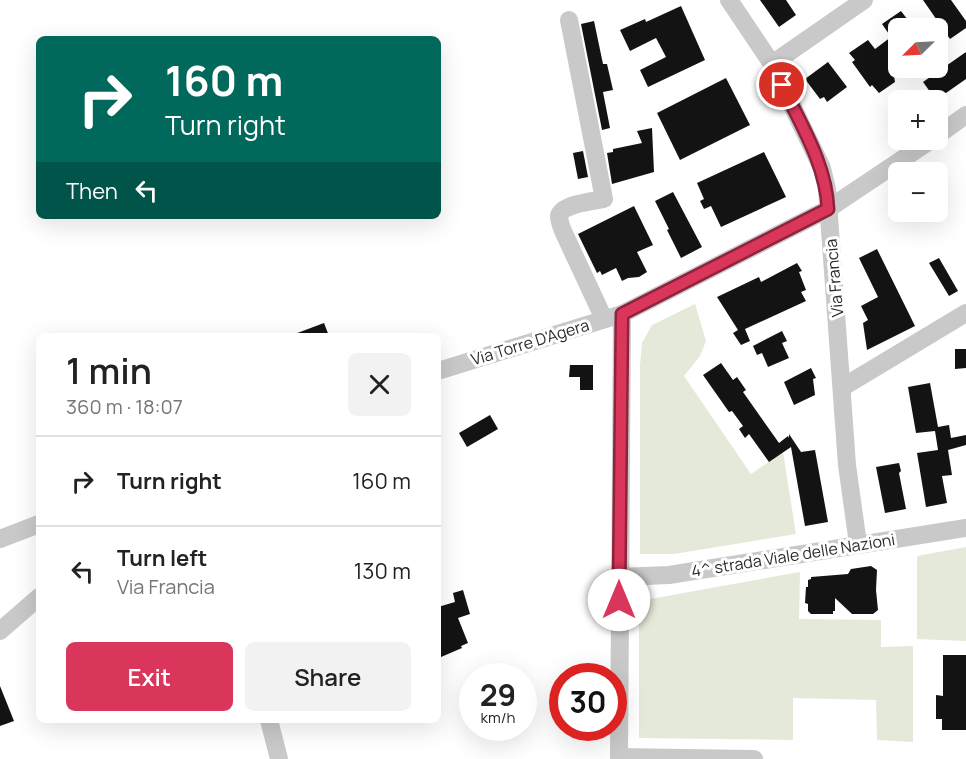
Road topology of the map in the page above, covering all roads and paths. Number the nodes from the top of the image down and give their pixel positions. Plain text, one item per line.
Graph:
1 (729, 0) edge
2 (864, 0) edge
3 (569, 20) dead end
4 (772, 64) junction
5 (966, 115) edge
6 (948, 128) edge
7 (916, 150) edge
8 (828, 209) junction
9 (966, 313) edge
10 (613, 316) junction
11 (441, 370) edge
12 (843, 387) junction
13 (36, 525) edge
14 (966, 528) edge
15 (0, 539) edge
16 (858, 544) junction
17 (619, 577) junction
18 (36, 600) edge
19 (0, 631) edge
20 (274, 723) edge
21 (619, 758) edge
22 (279, 759) edge
23 (754, 759) edge

1 - 4 street, Via Francia
2 - 4 street
3 - 10 street
4 - 8 street, Via Francia
5 - 6 street
7 - 8 street, Via Torre D'Agera
8 - 10 street, Via Torre D'Agera
8 - 12 street, Via Francia
9 - 12 street
10 - 11 street, Via Torre D'Agera
10 - 17 street
12 - 16 street, Via Francia
13 - 15 street
14 - 16 street, 4^ strada Viale delle Nazioni
16 - 17 street, 4^ strada Viale delle Nazioni
17 - 21 street
18 - 19 street
20 - 22 street
21 - 23 street

